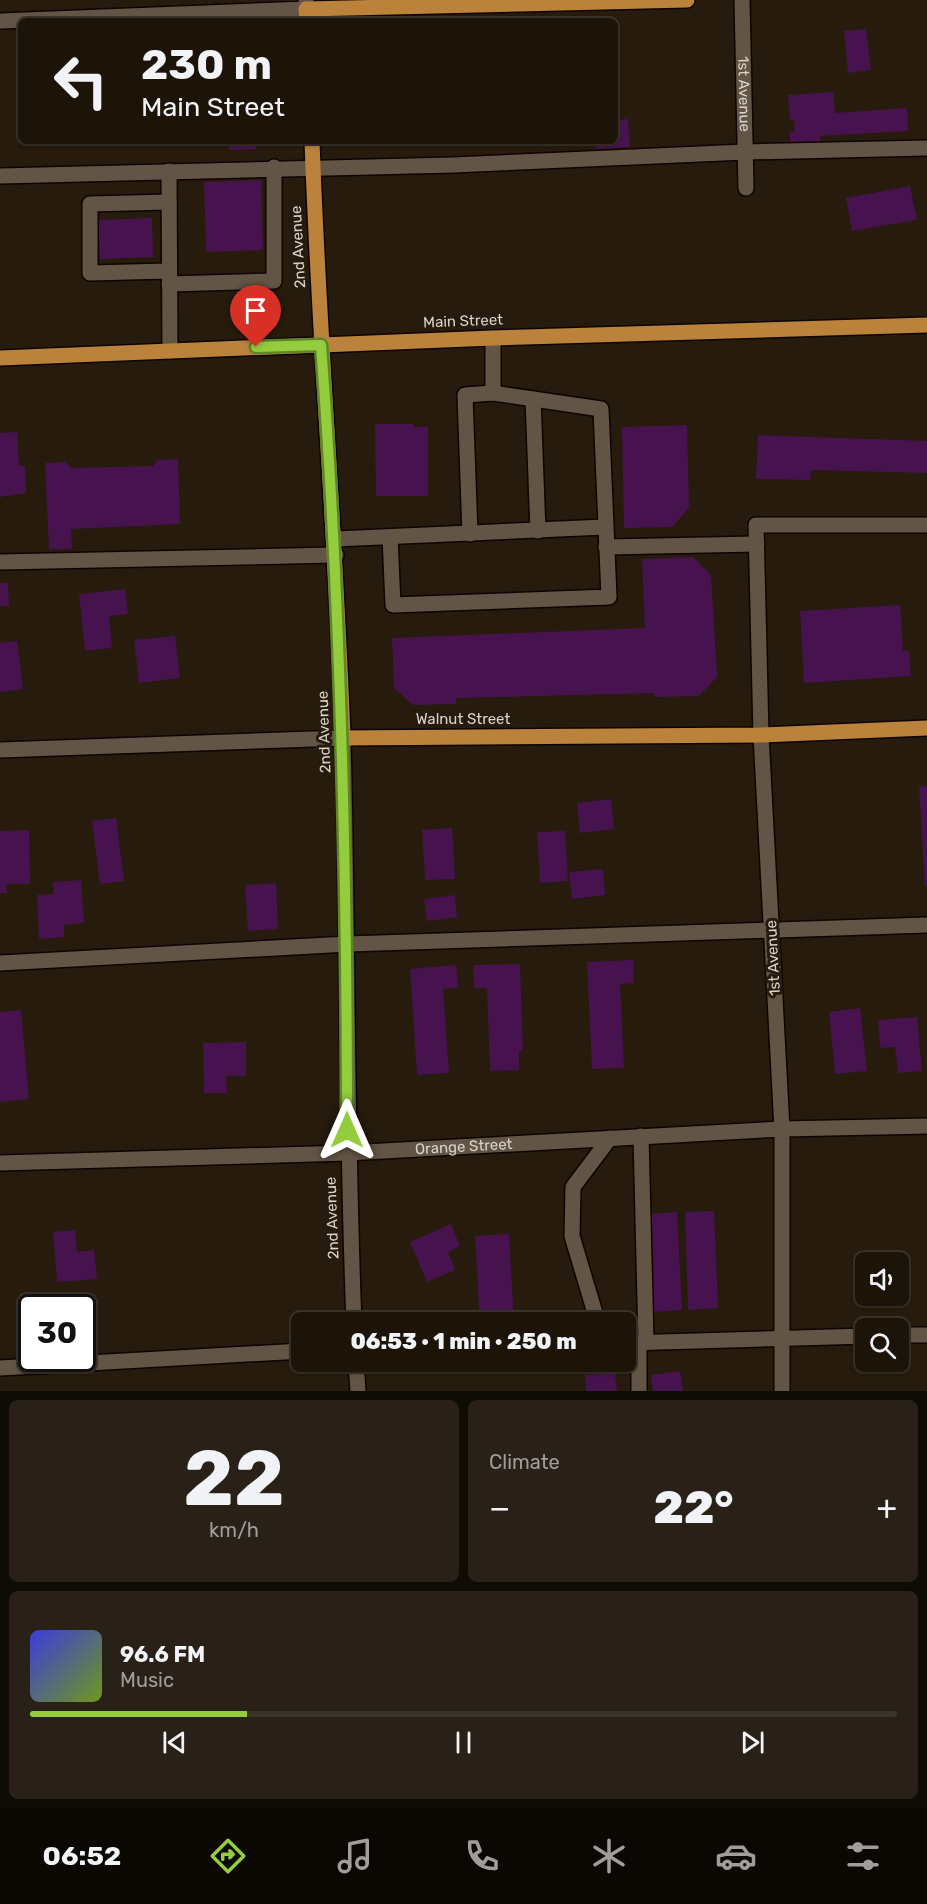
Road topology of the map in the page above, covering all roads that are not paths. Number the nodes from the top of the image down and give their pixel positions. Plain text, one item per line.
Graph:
1 (687, 0) edge
2 (742, 0) edge
3 (307, 10) edge
4 (84, 18) edge
5 (18, 20) edge
6 (0, 21) edge
7 (312, 144) edge
8 (927, 148) edge
9 (745, 152) junction
10 (312, 166) junction
11 (274, 167) junction
12 (169, 171) junction
13 (0, 176) edge
14 (746, 188) dead end
15 (169, 202) junction
16 (170, 278) junction
17 (927, 325) edge
18 (493, 338) junction
19 (321, 345) junction
20 (170, 351) junction
21 (0, 358) edge
22 (493, 393) junction
23 (533, 399) junction
24 (927, 525) edge
25 (605, 527) junction
26 (538, 531) junction
27 (470, 534) junction
28 (390, 537) junction
29 (335, 539) junction
30 (757, 544) junction
31 (606, 547) junction
32 (336, 555) junction
33 (0, 562) edge
34 (927, 728) edge
35 (760, 735) junction
36 (343, 738) junction
37 (0, 750) edge
38 (927, 925) edge
39 (771, 931) junction
40 (348, 944) junction
41 (0, 963) edge
42 (927, 1126) edge
43 (782, 1129) junction
44 (641, 1136) junction
45 (610, 1138) junction
46 (347, 1153) junction
47 (0, 1163) edge
48 (354, 1312) edge
49 (595, 1312) edge
50 (909, 1335) edge
51 (927, 1335) edge
52 (782, 1336) junction
53 (855, 1336) edge
54 (637, 1343) edge
55 (291, 1352) edge
56 (0, 1368) edge
57 (357, 1372) edge
58 (358, 1391) edge
59 (639, 1391) edge
60 (782, 1391) edge

1 - 3 main road
2 - 9 street, 1st Avenue
3 - 4 street
5 - 6 street
7 - 10 main road, 2nd Avenue
8 - 9 street
9 - 10 street
9 - 14 street, 1st Avenue
10 - 11 street
10 - 19 main road, 2nd Avenue
11 - 12 street
11 - 16 street
12 - 13 street
12 - 15 street
15 - 16 street
15 - 16 street
16 - 20 street
17 - 18 main road, Main Street
18 - 19 main road, Main Street
18 - 22 street
19 - 20 main road, Main Street
19 - 29 main road, 2nd Avenue
20 - 21 main road, Main Street
22 - 23 street
22 - 27 street
23 - 25 street
23 - 26 street
24 - 30 street, 1st Avenue
25 - 26 street
25 - 31 street
26 - 27 street
27 - 28 street
28 - 29 street
28 - 31 street
29 - 32 main road, 2nd Avenue
30 - 31 street
30 - 35 street, 1st Avenue
32 - 33 street
32 - 36 main road, 2nd Avenue
34 - 35 main road, Walnut Street
35 - 36 main road, Walnut Street
35 - 39 street, 1st Avenue
36 - 37 street, Walnut Street
36 - 40 street, 2nd Avenue
38 - 39 street
39 - 40 street
39 - 43 street, 1st Avenue
40 - 41 street
40 - 46 street, 2nd Avenue
42 - 43 street, Orange Street
43 - 44 street, Orange Street
43 - 52 street, 1st Avenue
44 - 45 street, Orange Street
44 - 54 street
45 - 46 street, Orange Street
45 - 49 street
46 - 47 street, Orange Street
46 - 48 street, 2nd Avenue
50 - 51 street
52 - 53 street
52 - 54 street
52 - 60 street, 1st Avenue
54 - 59 street
55 - 56 street
57 - 58 street

